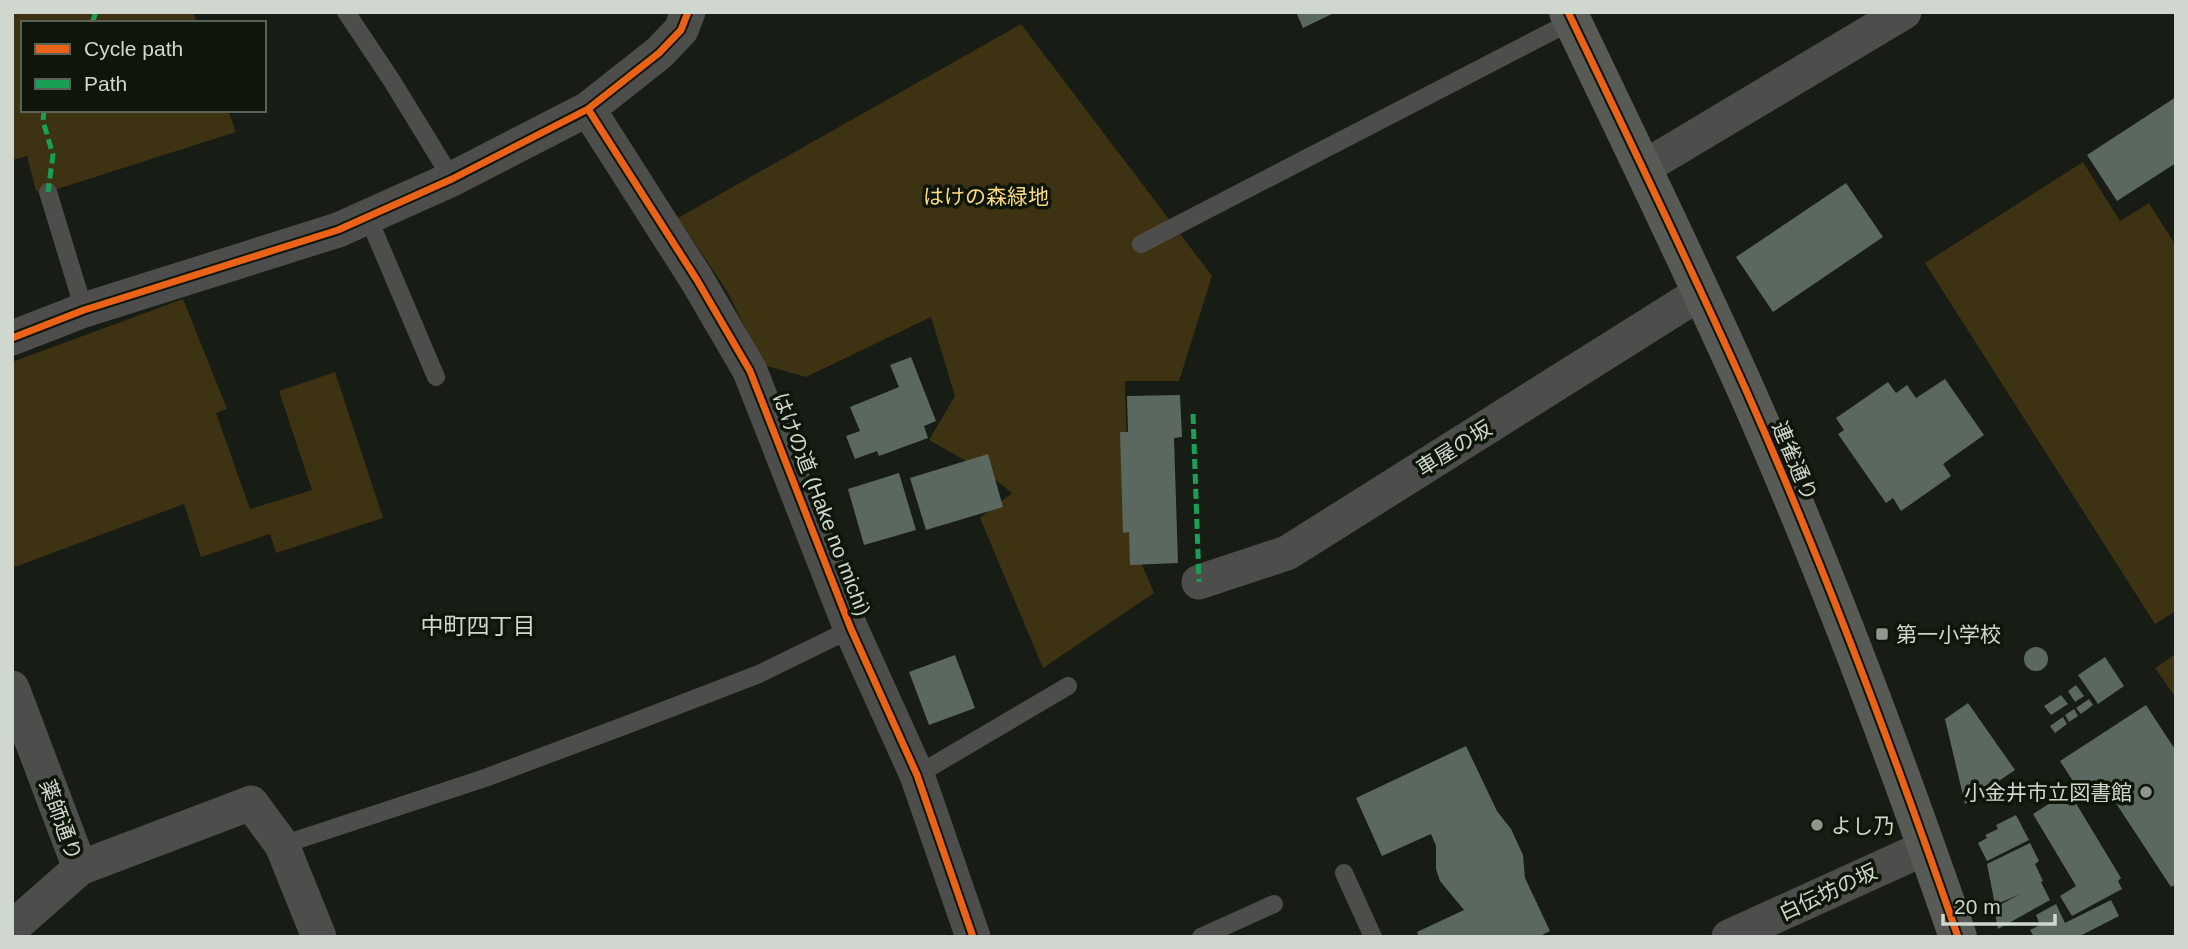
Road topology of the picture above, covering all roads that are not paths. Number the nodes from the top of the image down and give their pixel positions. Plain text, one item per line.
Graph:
1 (346, 12) edge
2 (688, 12) edge
3 (1904, 12) edge
4 (1576, 15) edge
5 (588, 109) junction
6 (1643, 168) junction
7 (452, 179) junction
8 (48, 192) dead end
9 (368, 216) junction
10 (1141, 244) dead end
11 (1700, 293) junction
12 (84, 310) junction
13 (12, 338) edge
14 (436, 377) dead end
15 (1199, 582) dead end
16 (851, 629) junction
17 (1068, 686) dead end
18 (12, 688) edge
19 (918, 775) junction
20 (282, 845) junction
21 (1927, 847) junction
22 (80, 868) junction
23 (1344, 873) dead end
24 (1274, 904) dead end
25 (12, 928) edge
26 (319, 937) edge
27 (973, 937) edge
28 (1201, 937) edge
29 (1373, 937) edge
30 (1729, 937) edge
31 (1958, 937) edge

1 - 7 lane
2 - 5 street
3 - 6 street
4 - 6 main road, 連雀通り
4 - 10 lane
5 - 7 street
5 - 16 street, はけの道 (Hake no michi)
6 - 11 main road, 連雀通り
7 - 9 street
8 - 12 lane
9 - 12 street
9 - 14 lane
11 - 15 street, 車屋の坂
11 - 21 main road, 連雀通り
12 - 13 street
16 - 19 street, はけの道 (Hake no michi)
16 - 20 lane
17 - 19 lane
18 - 22 street, 薬師通り
19 - 27 street, はけの道 (Hake no michi)
20 - 22 street
20 - 26 street
21 - 30 street, 白伝坊の坂
21 - 31 main road, 連雀通り
22 - 25 street, 薬師通り
23 - 29 lane
24 - 28 lane

